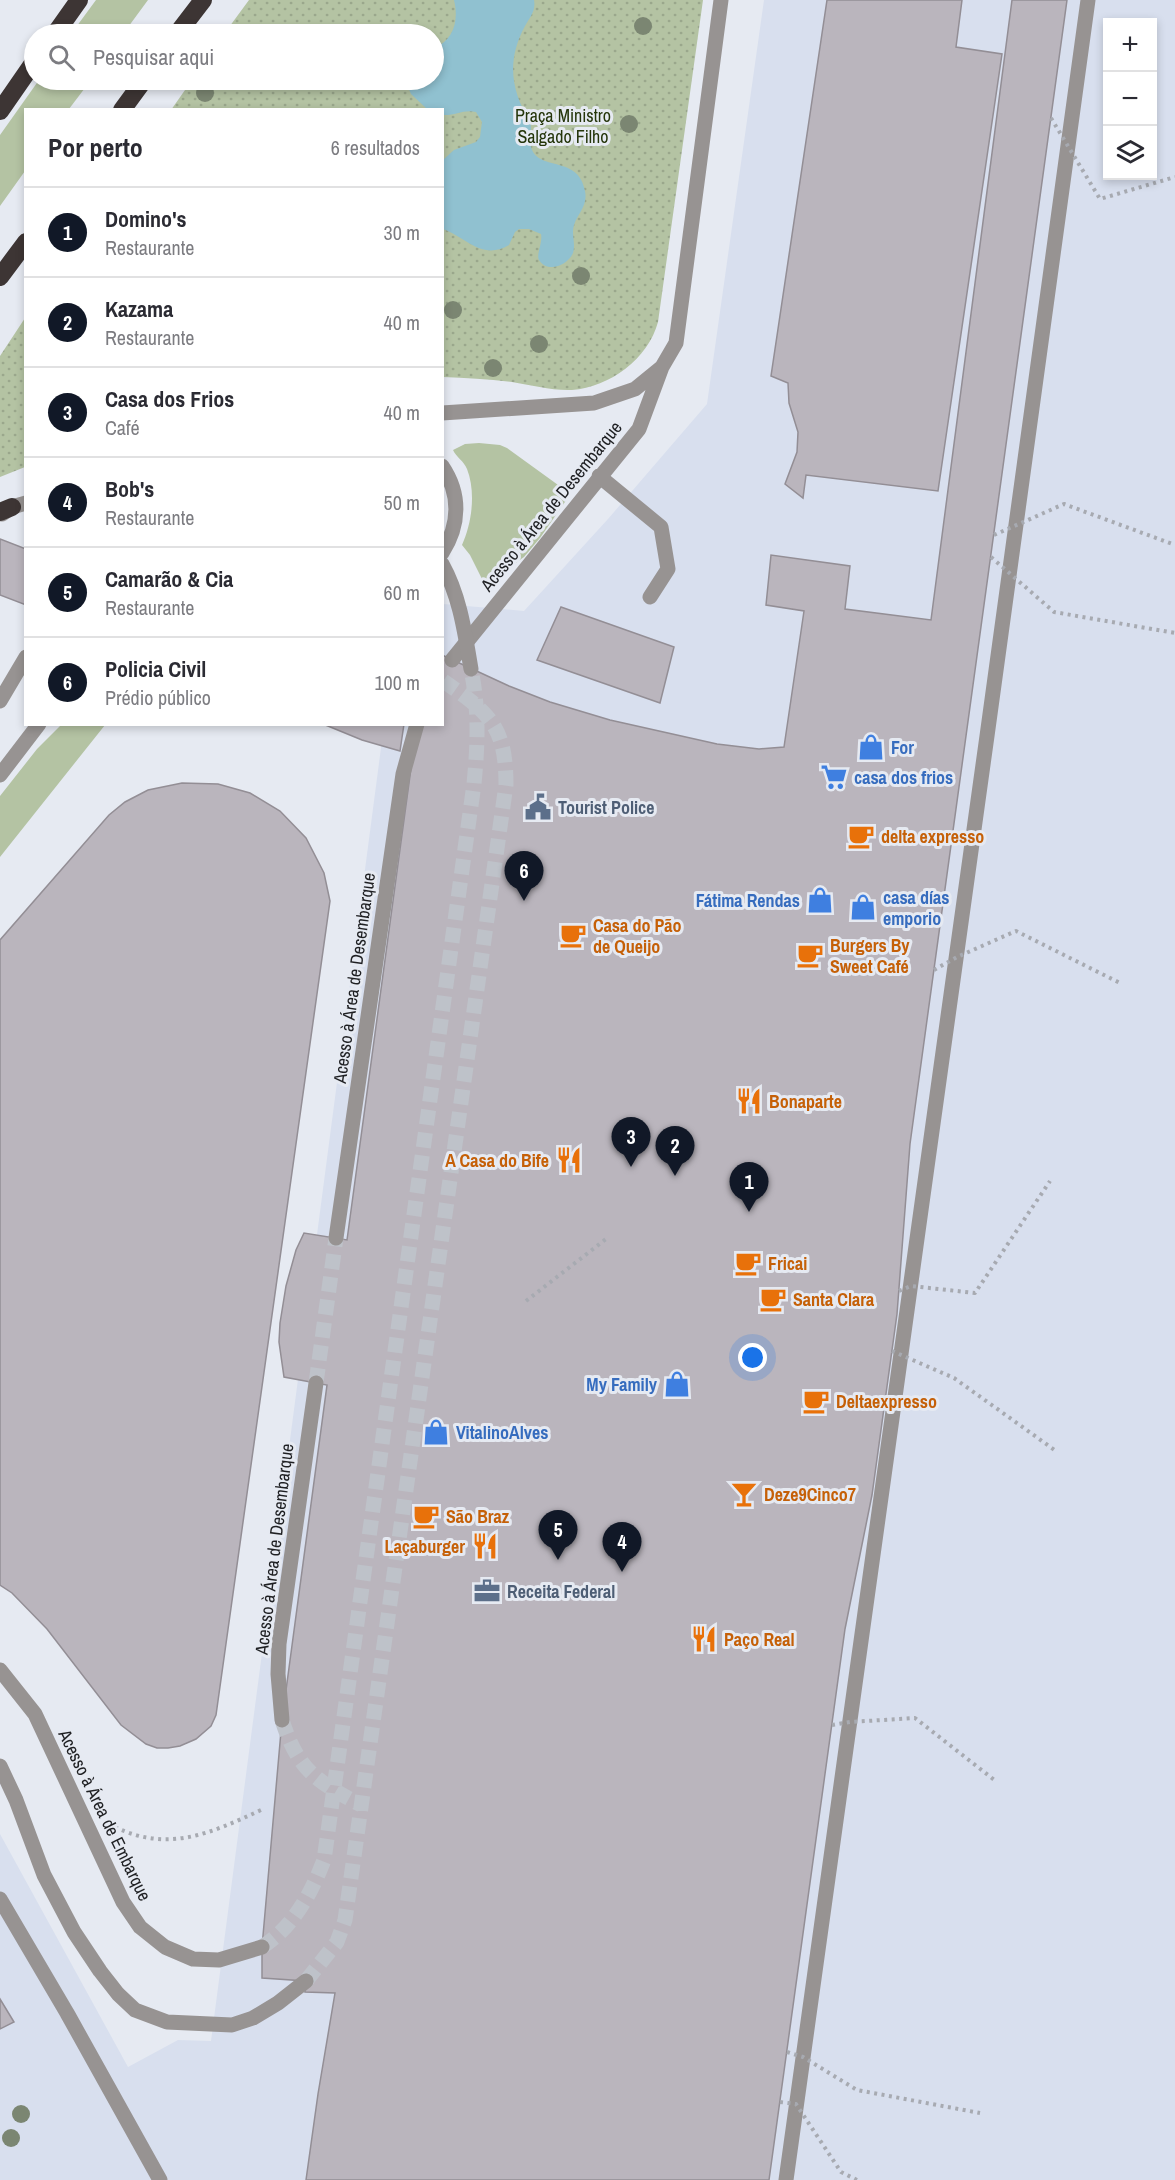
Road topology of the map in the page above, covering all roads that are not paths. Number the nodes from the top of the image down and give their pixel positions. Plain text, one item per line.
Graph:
1 (79, 0) edge
2 (203, 0) edge
3 (721, 0) edge
4 (1088, 0) edge
5 (61, 24) edge
6 (185, 24) edge
7 (24, 76) edge
8 (137, 90) edge
9 (124, 108) edge
10 (0, 111) edge
11 (24, 245) edge
12 (0, 277) edge
13 (662, 367) junction
14 (444, 413) edge
15 (444, 469) edge
16 (599, 476) junction
17 (444, 550) edge
18 (444, 568) edge
19 (650, 597) dead end
20 (24, 660) edge
21 (452, 660) dead end
22 (471, 669) tunnel mouth
23 (0, 701) edge
24 (37, 726) edge
25 (416, 726) edge
26 (0, 775) edge
27 (336, 1238) tunnel mouth
28 (316, 1383) tunnel mouth
29 (0, 1670) edge
30 (282, 1720) tunnel mouth
31 (0, 1766) edge
32 (0, 1899) edge
33 (262, 1947) tunnel mouth
34 (306, 1981) tunnel mouth
35 (160, 2180) edge
36 (786, 2180) edge

1 - 5 highway
2 - 6 highway
3 - 13 street
4 - 36 street
7 - 10 highway
8 - 9 highway
11 - 12 highway
13 - 14 street
13 - 16 street, Acesso à Área de Desembarque
15 - 17 street
16 - 19 street
16 - 21 street, Acesso à Área de Desembarque
18 - 22 street, bridge
20 - 23 street
24 - 26 street
25 - 27 street, Acesso à Área de Desembarque
28 - 30 street, Acesso à Área de Desembarque
29 - 33 street, Acesso à Área de Embarque, bridge
31 - 34 street
32 - 35 street

